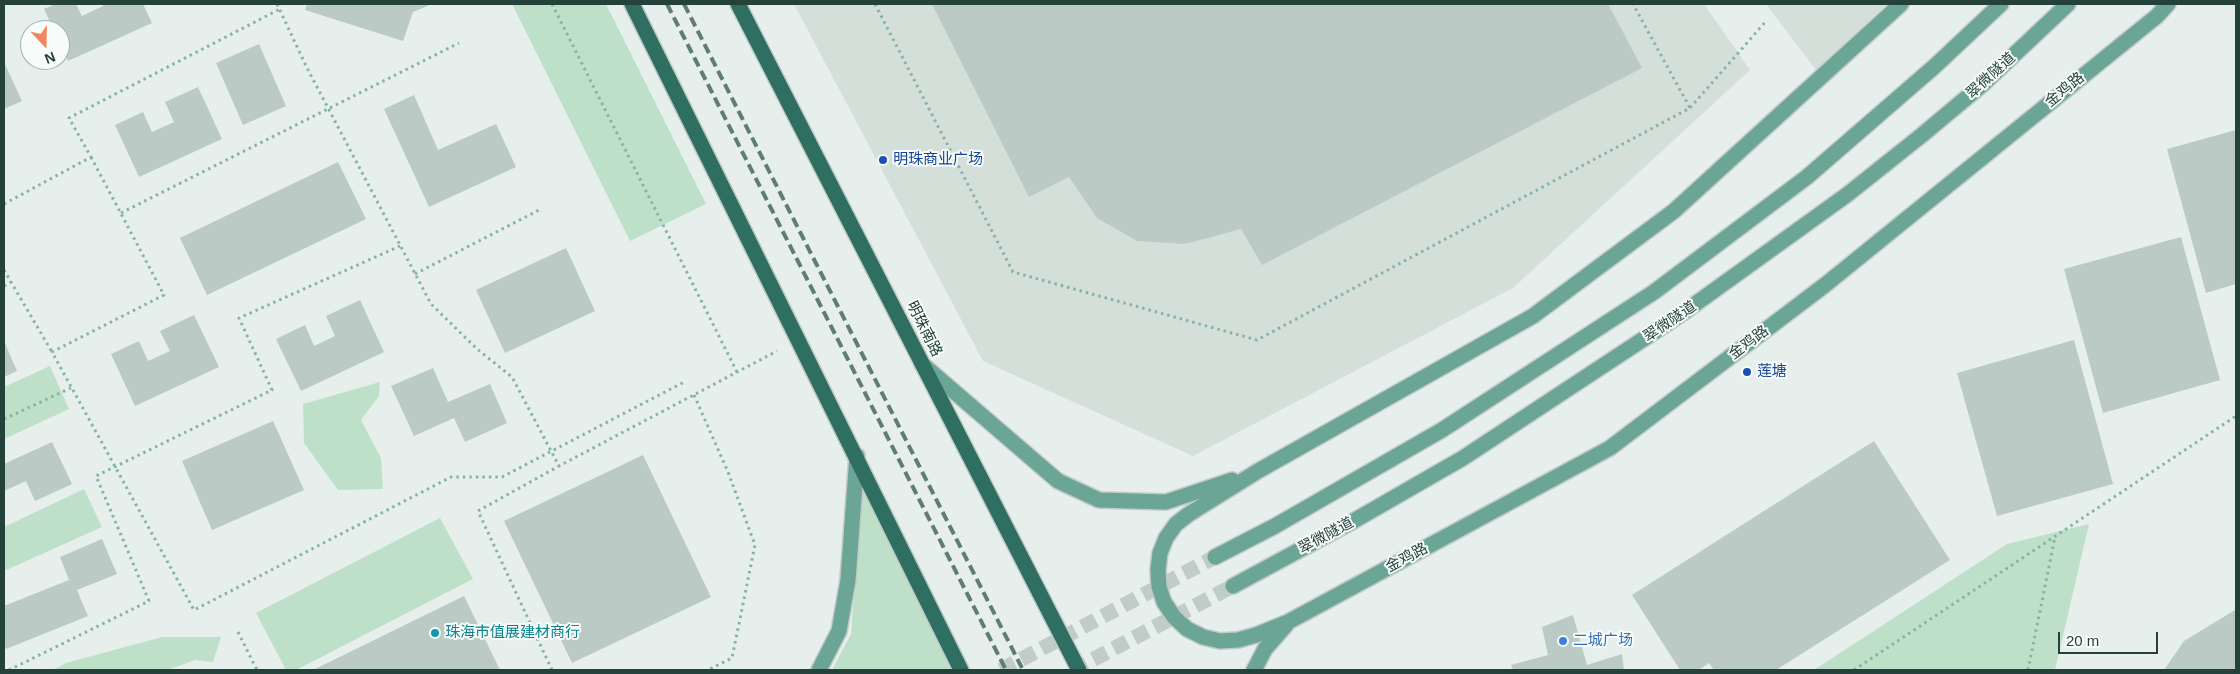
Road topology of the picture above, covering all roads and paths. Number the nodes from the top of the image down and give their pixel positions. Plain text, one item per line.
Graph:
1 (277, 4) edge
2 (552, 4) edge
3 (632, 4) edge
4 (738, 4) edge
5 (876, 4) edge
6 (1633, 4) edge
7 (1901, 4) edge
8 (2001, 4) edge
9 (2068, 4) edge
10 (2168, 4) edge
11 (280, 9) junction
12 (1767, 20) dead end
13 (459, 43) dead end
14 (1690, 108) junction
15 (329, 110) junction
16 (91, 157) junction
17 (4, 204) edge
18 (539, 210) dead end
19 (121, 214) junction
20 (400, 246) junction
21 (4, 270) edge
22 (415, 274) junction
23 (10, 282) junction
24 (4, 286) edge
25 (799, 340) junction
26 (52, 352) junction
27 (922, 364) junction
28 (737, 372) junction
29 (686, 381) dead end
30 (71, 388) junction
31 (694, 395) junction
32 (2236, 416) edge
33 (4, 419) edge
34 (551, 451) junction
35 (857, 456) junction
36 (559, 466) junction
37 (114, 467) junction
38 (1258, 471) junction
39 (2055, 537) junction
40 (1215, 557) tunnel mouth
41 (1232, 586) tunnel mouth
42 (1288, 622) junction
43 (238, 632) dead end
44 (9, 670) edge
45 (257, 670) edge
46 (552, 670) edge
47 (708, 670) edge
48 (819, 670) edge
49 (961, 670) edge
50 (1079, 670) edge
51 (1254, 670) edge
52 (1854, 670) edge
53 (2028, 670) edge

1 - 11 path
2 - 28 path
3 - 25 highway
4 - 27 highway, 明珠南路
5 - 14 path
6 - 14 path
7 - 38 main road
8 - 40 main road
9 - 41 main road, 翠微隧道
10 - 42 main road, 金鸡路
11 - 15 path
11 - 16 path
12 - 14 path
13 - 15 path
15 - 19 path
15 - 20 path
16 - 17 path
16 - 19 path
18 - 22 path
19 - 26 path
20 - 22 path
20 - 37 path
21 - 23 path
22 - 34 path
23 - 24 path
23 - 26 path
25 - 28 path
25 - 35 highway
26 - 30 path
27 - 38 main road
27 - 50 highway, 明珠南路
28 - 31 path
29 - 34 path
30 - 33 path
30 - 37 path
31 - 36 path
31 - 47 path
32 - 39 path
34 - 36 path
34 - 37 path
35 - 48 main road
35 - 49 highway
36 - 46 path
37 - 44 path
38 - 42 main road
39 - 52 path
39 - 53 path
42 - 51 main road
43 - 45 path

